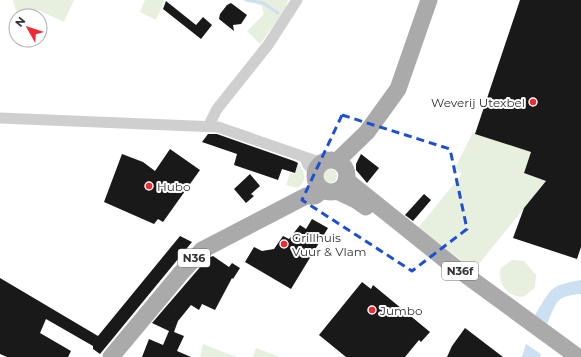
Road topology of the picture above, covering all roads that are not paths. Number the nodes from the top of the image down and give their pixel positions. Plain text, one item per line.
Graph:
1 (297, 0) edge
2 (429, 0) edge
3 (0, 118) edge
4 (208, 125) junction
5 (327, 178) junction
6 (111, 357) edge
7 (564, 357) edge
8 (578, 357) edge

1 - 4 street
2 - 5 main road
3 - 4 street
4 - 5 street
5 - 6 main road, N36
5 - 7 main road, N36f
5 - 8 main road, N36f

